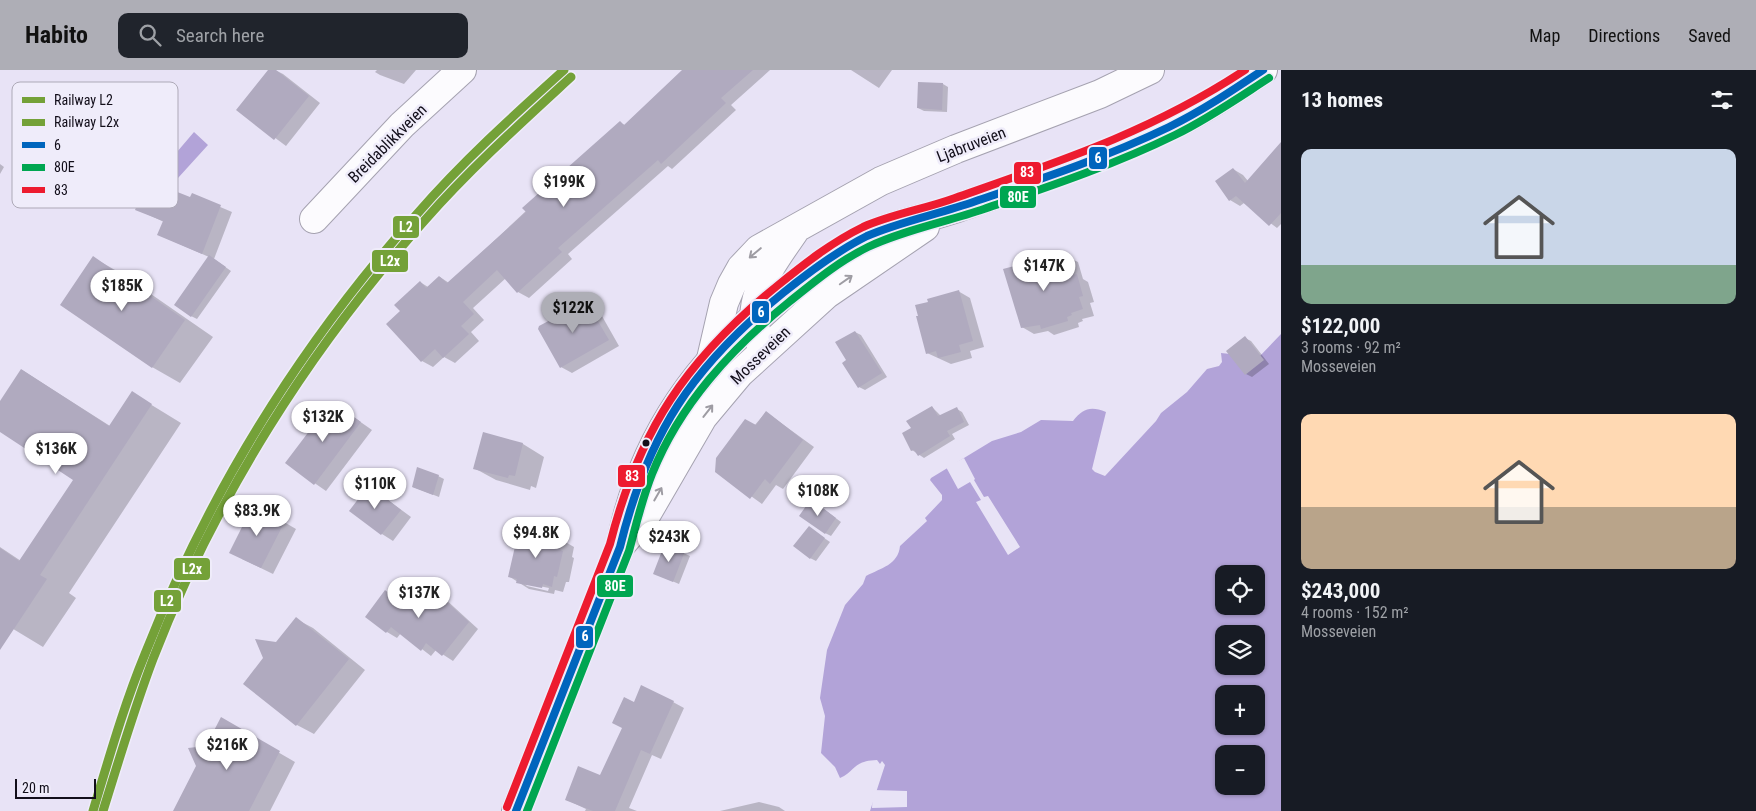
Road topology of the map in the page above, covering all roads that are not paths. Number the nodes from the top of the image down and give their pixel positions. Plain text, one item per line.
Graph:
1 (462, 70) edge
2 (1150, 70) edge
3 (1263, 70) edge
4 (950, 210) junction
5 (314, 219) dead end
6 (797, 228) junction
7 (754, 316) junction
8 (764, 350) junction
9 (711, 359) junction
10 (620, 547) junction
11 (516, 811) edge

1 - 5 main road, Breidablikkveien
2 - 6 main road, Ljabruveien
3 - 4 main road, Mosseveien
4 - 7 main road, Mosseveien
8 -> 4 main road, Mosseveien
6 - 7 main road, Ljabruveien
6 -> 9 main road, Ljabruveien
7 - 8 main road, Ljabruveien
7 - 9 main road, Mosseveien
10 -> 8 main road, Mosseveien
9 - 10 main road, Mosseveien
10 - 11 main road, Mosseveien

